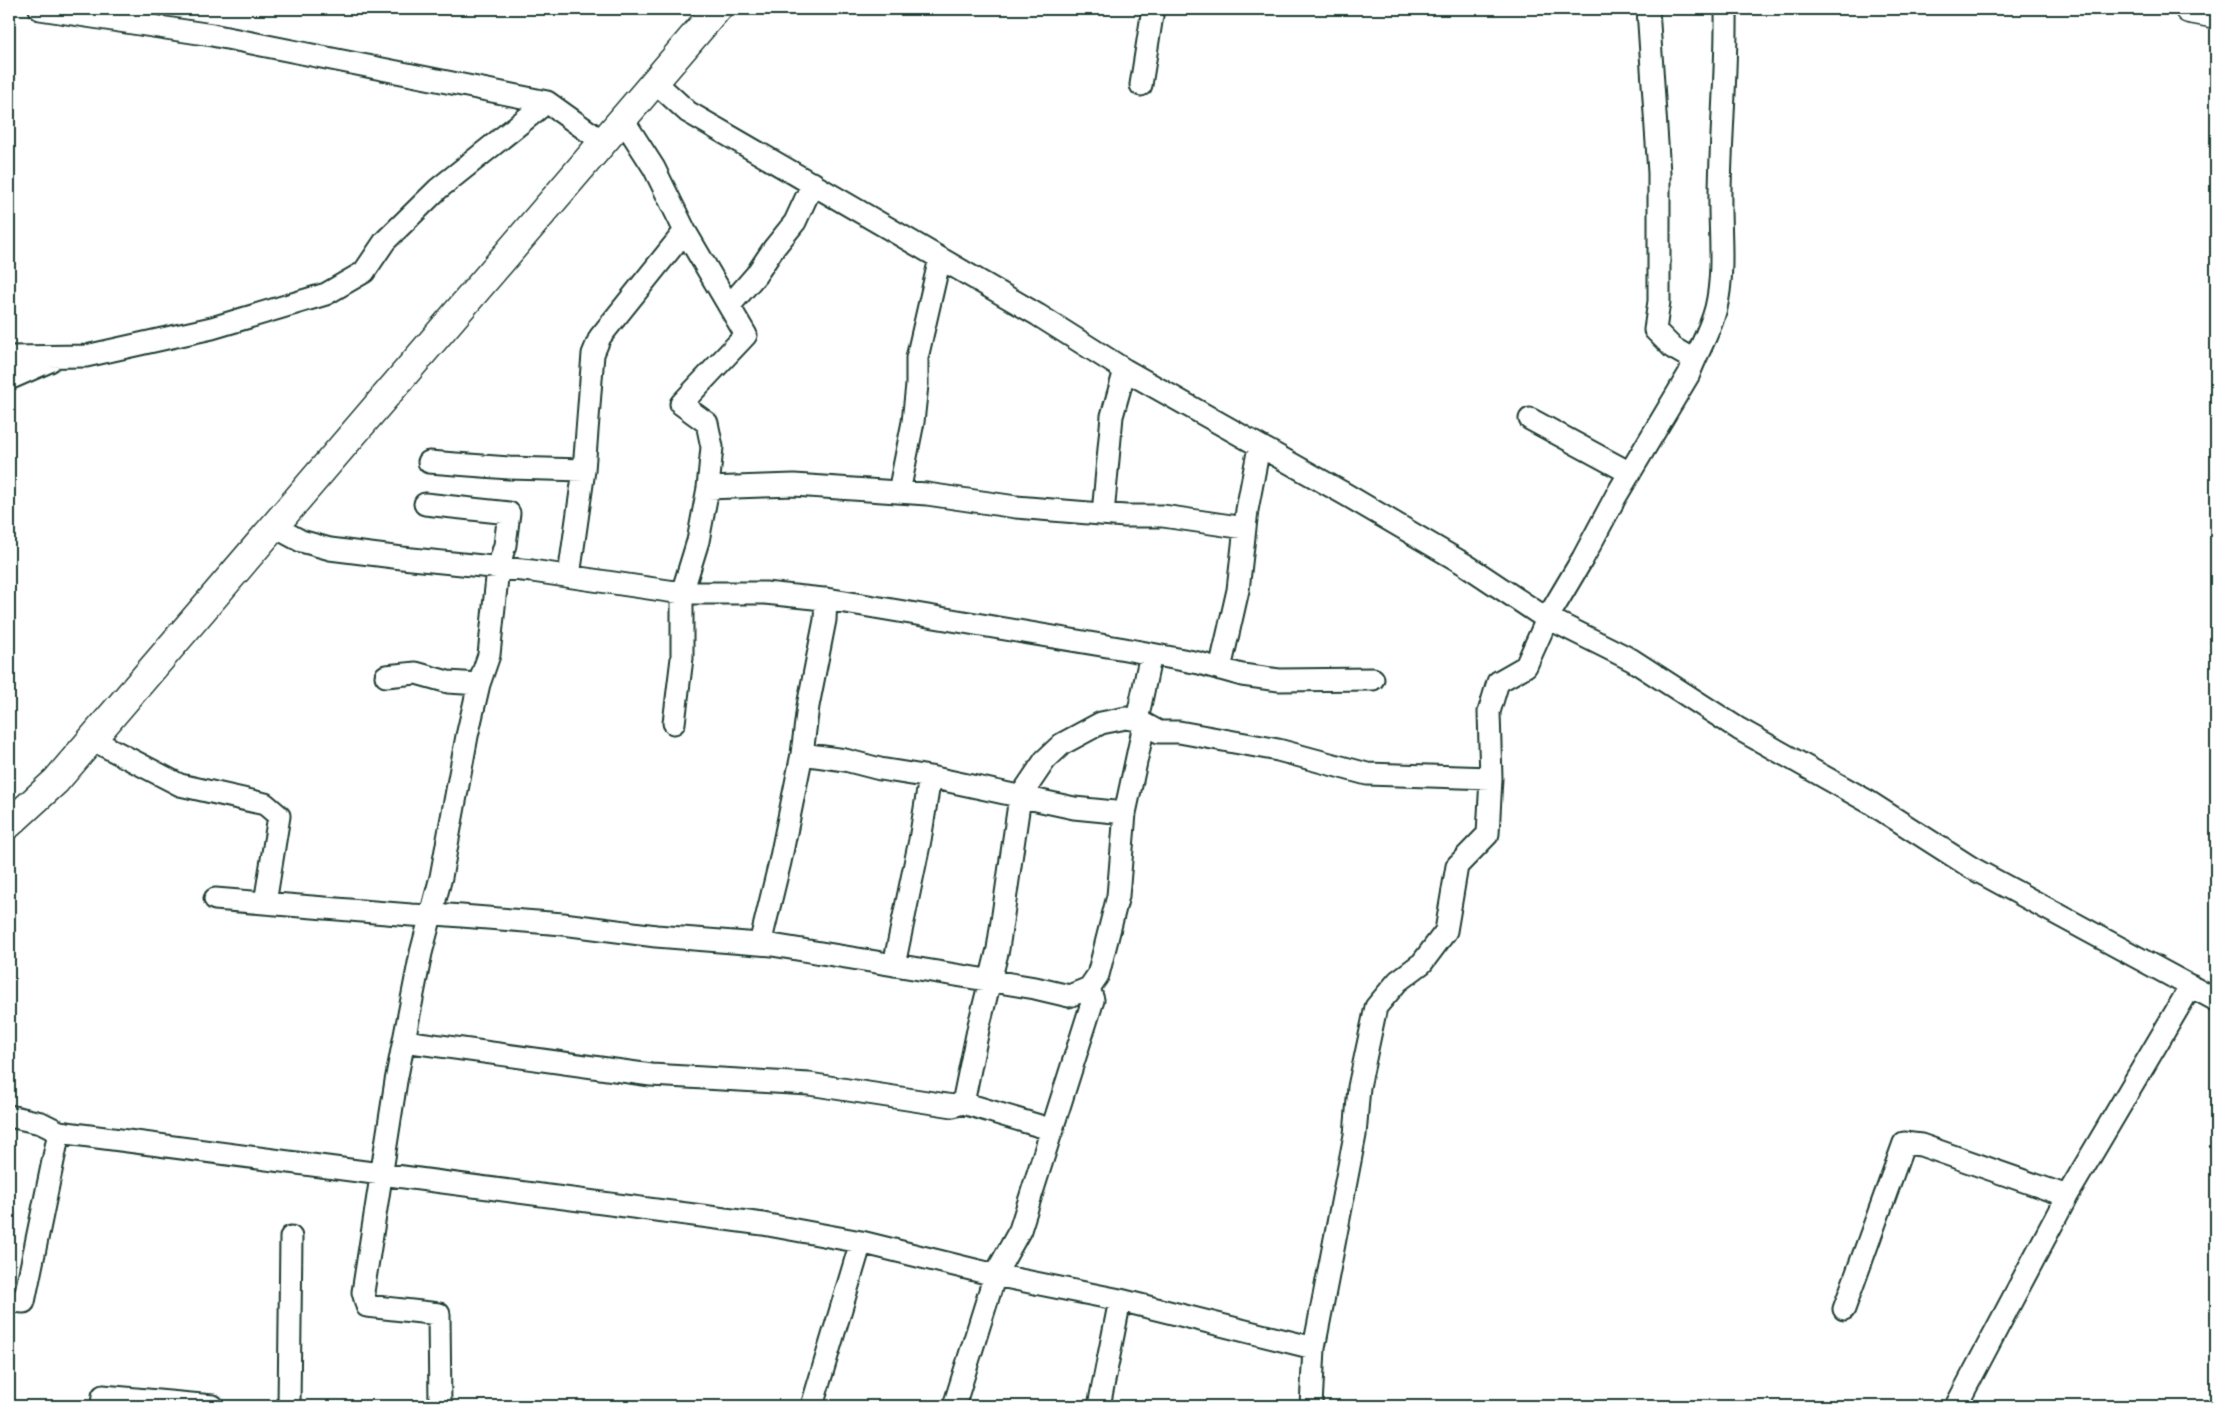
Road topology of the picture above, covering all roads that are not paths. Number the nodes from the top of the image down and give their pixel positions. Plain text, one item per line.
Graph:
1 (40, 9) edge
2 (717, 9) edge
3 (1153, 9) edge
4 (1648, 9) edge
5 (1726, 9) edge
6 (2189, 9) edge
7 (2216, 14) edge
8 (137, 16) edge
9 (654, 81) junction
10 (1140, 85) dead end
11 (547, 102) junction
12 (622, 118) junction
13 (602, 142) junction
14 (813, 183) junction
15 (685, 231) junction
16 (940, 258) junction
17 (728, 306) junction
18 (59, 356) junction
19 (9, 357) edge
20 (1694, 360) junction
21 (1124, 370) junction
22 (9, 379) edge
23 (1530, 419) dead end
24 (1258, 447) junction
25 (430, 462) dead end
26 (584, 470) junction
27 (1630, 473) junction
28 (708, 488) junction
29 (899, 492) junction
30 (425, 504) dead end
31 (1103, 514) junction
32 (273, 526) junction
33 (1245, 528) junction
34 (498, 568) junction
35 (569, 576) junction
36 (682, 593) junction
37 (826, 599) junction
38 (1548, 618) junction
39 (1151, 654) junction
40 (1220, 669) junction
41 (386, 676) dead end
42 (1373, 679) dead end
43 (479, 684) junction
44 (674, 723) dead end
45 (1141, 723) junction
46 (91, 739) junction
47 (802, 754) junction
48 (930, 777) junction
49 (1491, 778) junction
50 (1020, 797) junction
51 (1125, 813) junction
52 (9, 824) edge
53 (215, 899) dead end
54 (265, 903) junction
55 (430, 916) junction
56 (760, 944) junction
57 (894, 965) junction
58 (989, 980) junction
59 (2191, 986) junction
60 (1089, 988) junction
61 (2216, 1000) edge
62 (404, 1041) junction
63 (963, 1103) junction
64 (9, 1116) edge
65 (1053, 1130) junction
66 (59, 1132) junction
67 (380, 1174) junction
68 (2067, 1196) junction
69 (291, 1237) dead end
70 (861, 1242) junction
71 (995, 1275) junction
72 (1120, 1300) junction
73 (9, 1301) edge
74 (1844, 1309) dead end
75 (1314, 1348) junction
76 (102, 1406) edge
77 (195, 1406) edge
78 (213, 1406) edge
79 (289, 1406) edge
80 (440, 1406) edge
81 (812, 1406) edge
82 (954, 1406) edge
83 (1099, 1406) edge
84 (1311, 1406) edge
85 (1956, 1406) edge

1 - 8 street
2 - 9 street
3 - 10 street
4 - 20 street
5 - 20 street
6 - 7 street
8 - 11 street
9 - 12 street
9 - 14 street
11 - 13 street
11 - 18 street
12 - 13 street
12 - 15 street
13 - 32 street
14 - 16 street
14 - 17 street
15 - 17 street
15 - 26 street
16 - 21 street
16 - 29 street
17 - 28 street
18 - 19 street
18 - 22 street
20 - 27 street
21 - 24 street
21 - 31 street
23 - 27 street
24 - 33 street
24 - 38 street
25 - 26 street
26 - 35 street
27 - 38 street
28 - 29 street
28 - 36 street
29 - 31 street
30 - 34 street
31 - 33 street
32 - 34 street
32 - 46 street
33 - 40 street
34 - 35 street
34 - 43 street
35 - 36 street
36 - 37 street
36 - 44 street
37 - 39 street
37 - 47 street
38 - 49 street
38 - 59 street
39 - 40 street
39 - 45 street
40 - 42 street
41 - 43 street
43 - 55 street
45 - 49 street
45 - 50 street
45 - 51 street
46 - 52 street
46 - 54 street
47 - 48 street
47 - 56 street
48 - 50 street
48 - 57 street
49 - 75 street
50 - 51 street
50 - 58 street
51 - 60 street
53 - 54 street
54 - 55 street
55 - 56 street
55 - 62 street
56 - 57 street
57 - 58 street
58 - 60 street
58 - 63 street
59 - 61 street
59 - 68 street
60 - 65 street
62 - 63 street
62 - 67 street
63 - 65 street
64 - 66 street
65 - 71 street
66 - 67 street
66 - 73 street
67 - 70 street
67 - 80 street
68 - 74 street
68 - 85 street
69 - 79 street
70 - 71 street
70 - 81 street
71 - 72 street
71 - 82 street
72 - 75 street
72 - 83 street
75 - 84 street
76 - 77 street
77 - 78 street

